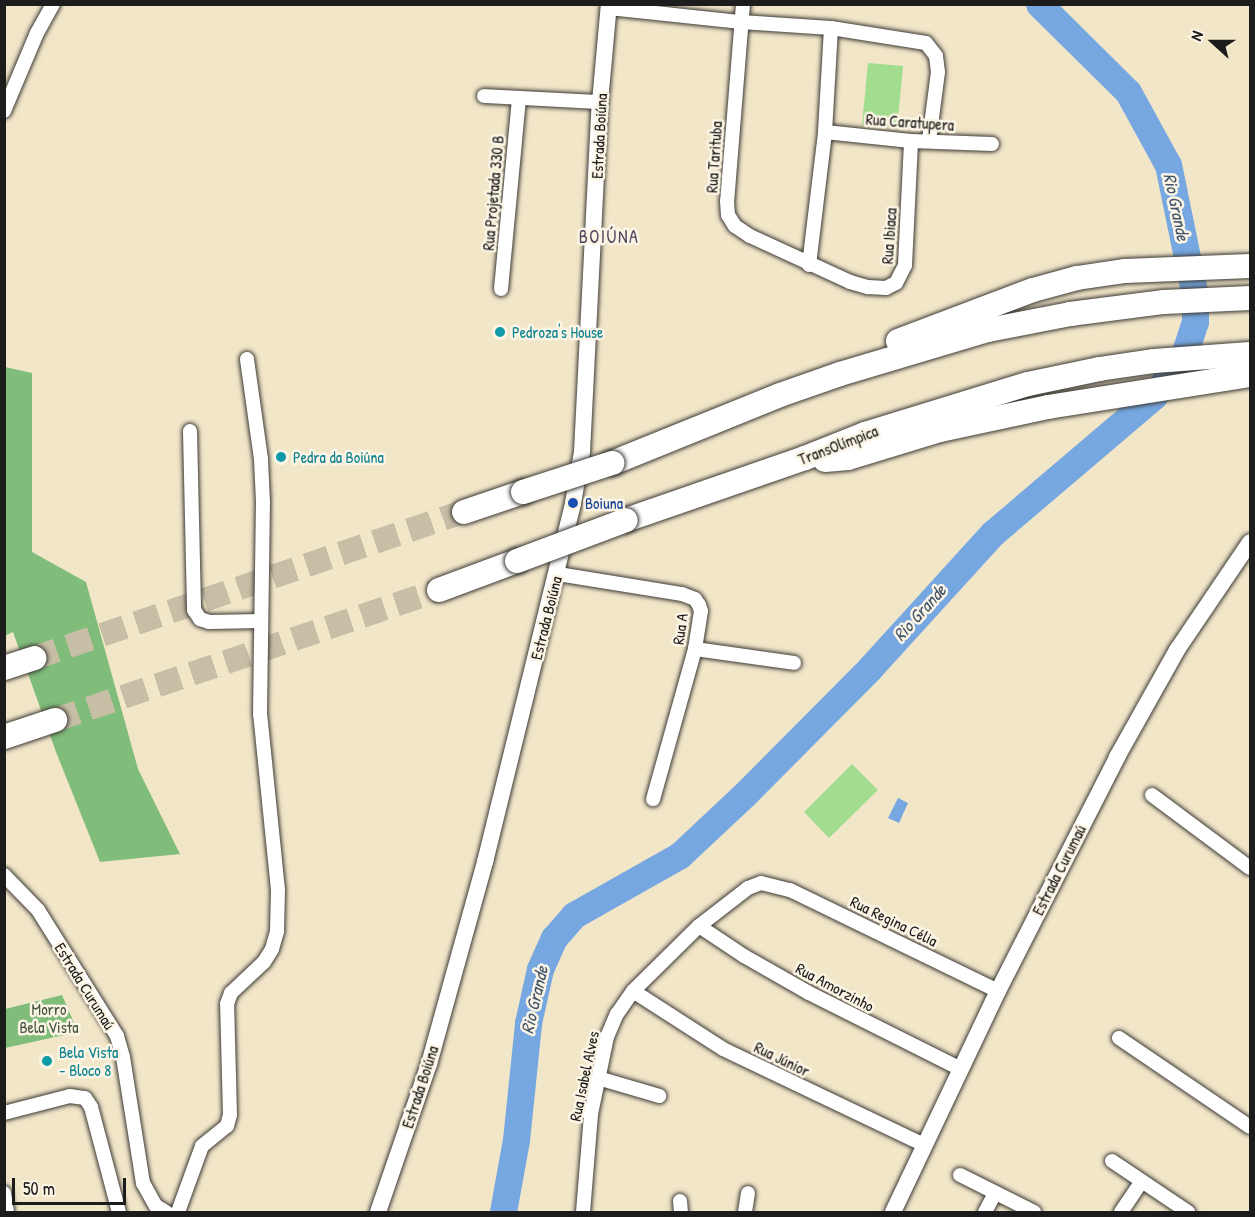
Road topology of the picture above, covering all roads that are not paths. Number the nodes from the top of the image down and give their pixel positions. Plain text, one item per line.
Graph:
1 (53, 4) edge
2 (743, 4) edge
3 (609, 6) edge
4 (741, 22) junction
5 (831, 28) junction
6 (484, 96) dead end
7 (519, 99) junction
8 (600, 102) junction
9 (4, 111) edge
10 (825, 132) junction
11 (929, 140) junction
12 (911, 141) junction
13 (992, 144) dead end
14 (809, 265) junction
15 (1249, 266) edge
16 (850, 282) joint
17 (501, 289) dead end
18 (1240, 298) edge
19 (1251, 354) edge
20 (247, 359) dead end
21 (1251, 375) edge
22 (190, 431) dead end
23 (673, 437) junction
24 (805, 458) junction
25 (464, 512) tunnel mouth
26 (1251, 542) edge
27 (558, 574) junction
28 (438, 590) tunnel mouth
29 (261, 621) junction
30 (695, 649) junction
31 (34, 658) tunnel mouth
32 (794, 663) dead end
33 (4, 668) edge
34 (55, 720) tunnel mouth
35 (4, 737) edge
36 (1152, 795) dead end
37 (653, 799) dead end
38 (1251, 867) edge
39 (4, 874) edge
40 (774, 885) joint
41 (699, 926) junction
42 (633, 991) junction
43 (998, 991) junction
44 (1119, 1038) dead end
45 (961, 1070) junction
46 (598, 1078) junction
47 (659, 1096) dead end
48 (4, 1113) edge
49 (1251, 1128) edge
50 (924, 1145) junction
51 (1112, 1161) dead end
52 (960, 1175) dead end
53 (1142, 1181) junction
54 (995, 1192) junction
55 (4, 1193) edge
56 (748, 1193) dead end
57 (7, 1212) edge
58 (119, 1212) edge
59 (166, 1212) edge
60 (178, 1212) edge
61 (378, 1212) edge
62 (583, 1212) edge
63 (746, 1212) edge
64 (893, 1212) edge
65 (985, 1212) edge
66 (1034, 1212) edge
67 (1121, 1212) edge
68 (1188, 1212) edge

1 - 9 street
2 - 4 street, Rua Tarituba
3 - 4 street
3 - 8 street, Estrada Boiúna
4 - 5 street
4 - 14 street, Rua Tarituba
5 - 10 street
5 - 11 street
6 - 7 street
7 - 8 street
7 - 17 street, Rua Projetada 330 B
8 - 27 street, Estrada Boiúna
10 - 12 street, Rua Caratupera
10 - 14 street
11 - 12 street, Rua Caratupera
11 - 13 street, Rua Caratupera
12 - 16 street, Rua Ibiaca
14 - 16 street, Rua Tarituba
15 - 23 highway
18 - 23 highway
19 - 24 highway, TransOlímpica
20 - 29 street
21 - 24 highway
22 - 29 street
23 - 25 highway, bridge
24 - 28 highway, TransOlímpica, bridge
26 - 43 street, Estrada Curumaú
27 - 30 street, Rua A
27 - 61 street, Estrada Boiúna
29 - 60 street
30 - 32 street
30 - 37 street, Rua A
31 - 33 highway
34 - 35 highway
36 - 38 street
39 - 59 street, Estrada Curumaú
40 - 41 street, Rua Isabel Alves
40 - 43 street, Rua Regina Célia
41 - 42 street, Rua Isabel Alves
41 - 45 street, Rua Amorzinho
42 - 46 street, Rua Isabel Alves
42 - 50 street, Rua Júnior
43 - 45 street, Estrada Curumaú
44 - 49 street
45 - 50 street, Estrada Curumaú
46 - 47 street
46 - 62 street, Rua Isabel Alves
48 - 58 street
50 - 64 street, Estrada Curumaú
51 - 53 street
52 - 54 street
53 - 67 street
53 - 68 street
54 - 65 street
54 - 66 street
55 - 57 street
56 - 63 street

